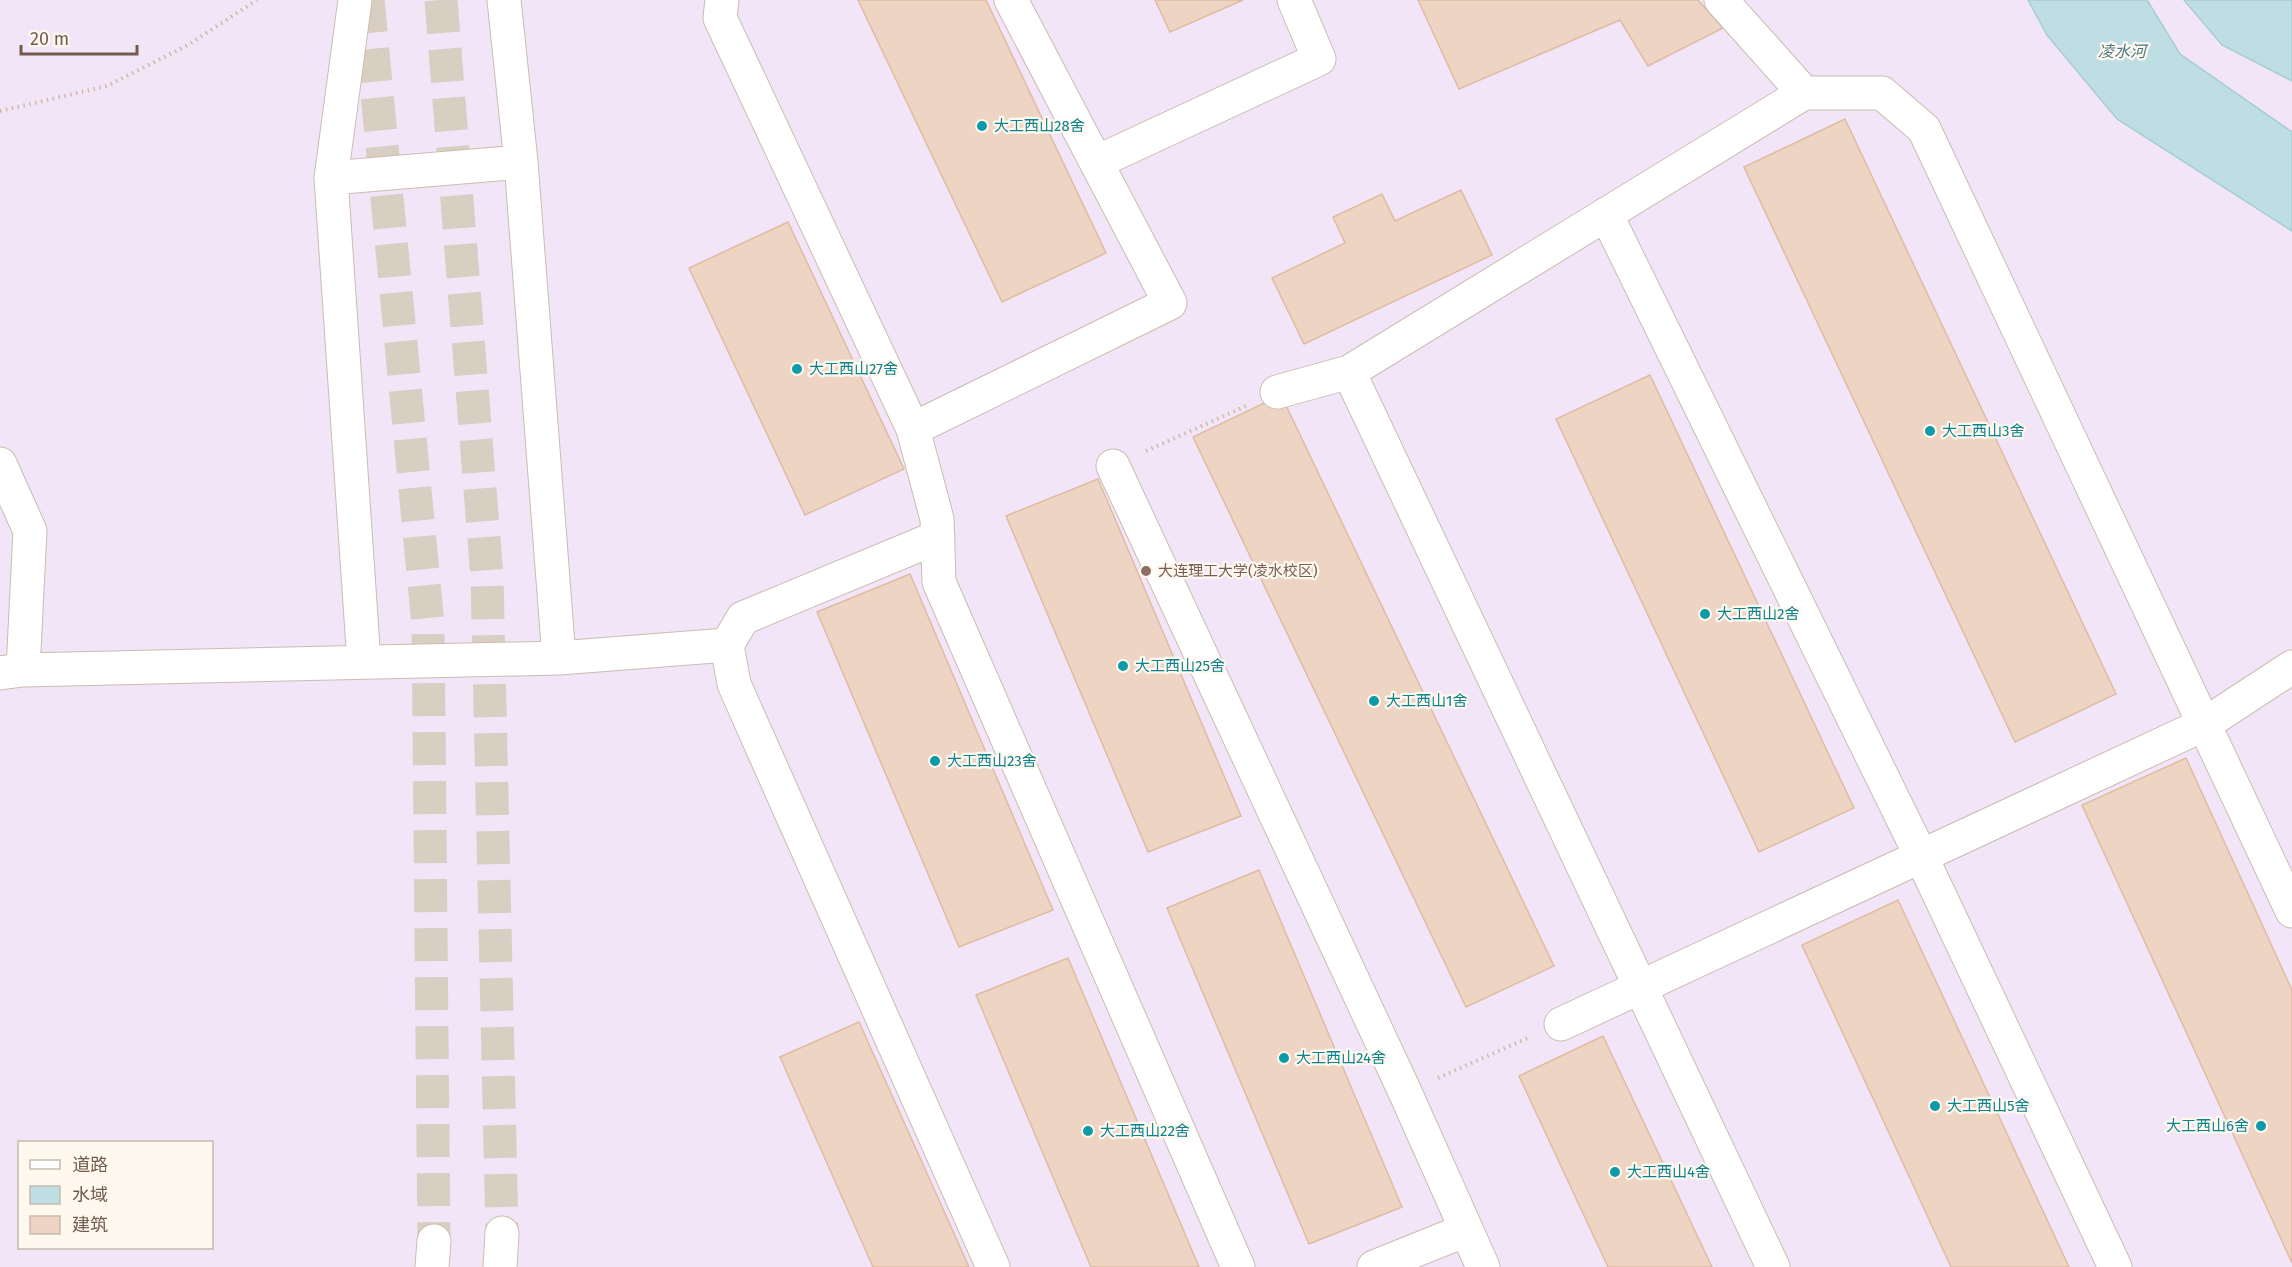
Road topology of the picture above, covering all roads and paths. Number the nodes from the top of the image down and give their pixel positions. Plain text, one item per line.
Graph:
1 (257, 0) edge
2 (355, 0) edge
3 (504, 0) edge
4 (722, 0) edge
5 (1011, 0) edge
6 (1294, 0) edge
7 (1721, 0) edge
8 (1804, 93) junction
9 (0, 111) edge
10 (521, 162) junction
11 (1097, 162) junction
12 (331, 178) junction
13 (1606, 214) junction
14 (1349, 372) junction
15 (1277, 392) joint
16 (913, 429) junction
17 (0, 464) edge
18 (1113, 466) joint
19 (938, 537) junction
20 (728, 645) junction
21 (559, 658) junction
22 (364, 662) junction
23 (2292, 667) edge
24 (12, 672) edge
25 (2205, 724) junction
26 (1921, 856) junction
27 (2292, 911) edge
28 (1641, 986) junction
29 (1561, 1024) joint
30 (1405, 1092) junction
31 (1466, 1230) junction
32 (502, 1233) tunnel mouth
33 (500, 1267) edge
34 (993, 1267) edge
35 (1238, 1267) edge
36 (1374, 1267) edge
37 (1483, 1267) edge
38 (1773, 1267) edge
39 (2115, 1267) edge

1 - 9 path
2 - 12 street
3 - 10 street
4 - 16 street
5 - 11 street
6 - 11 street
7 - 8 street
8 - 13 street
8 - 25 street
10 - 12 street
10 - 21 street
11 - 16 street
12 - 22 street
13 - 14 street
13 - 26 street
14 - 15 street
14 - 28 street
15 - 18 path
16 - 19 street
17 - 24 street
18 - 30 street
19 - 20 street
19 - 35 street
20 - 21 street
20 - 34 street
21 - 22 street
22 - 24 street
23 - 25 street
25 - 26 street
25 - 27 street
26 - 28 street
26 - 39 street
28 - 29 street
28 - 38 street
29 - 30 path
30 - 31 street
31 - 36 street
31 - 37 street
32 - 33 street

